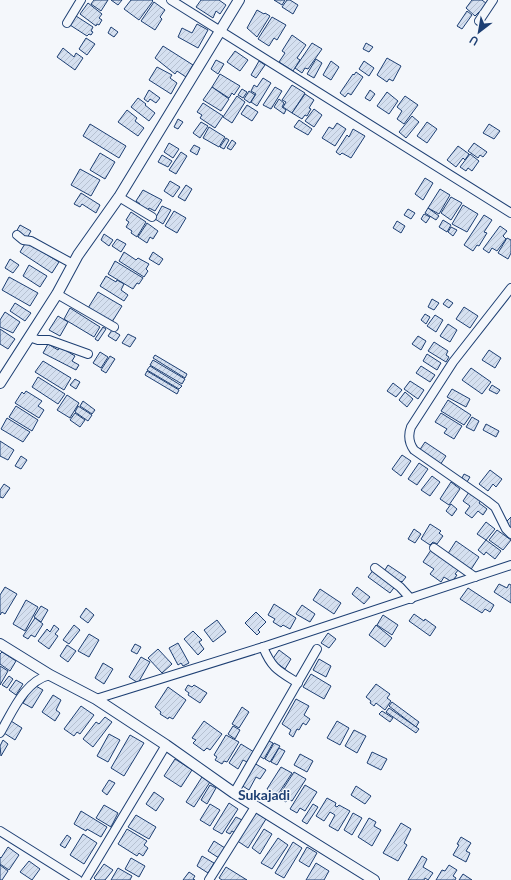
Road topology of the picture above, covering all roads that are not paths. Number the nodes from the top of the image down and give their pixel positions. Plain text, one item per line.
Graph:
1 (81, 0) edge
2 (171, 0) edge
3 (239, 0) edge
4 (493, 0) edge
5 (479, 21) dead end
6 (67, 24) dead end
7 (220, 31) junction
8 (119, 197) junction
9 (511, 213) edge
10 (152, 217) dead end
11 (17, 235) dead end
12 (73, 264) junction
13 (511, 288) edge
14 (57, 294) junction
15 (114, 328) dead end
16 (29, 337) junction
17 (88, 354) dead end
18 (0, 383) edge
19 (511, 534) edge
20 (434, 548) dead end
21 (511, 565) edge
22 (375, 568) dead end
23 (475, 577) junction
24 (411, 599) junction
25 (0, 644) edge
26 (263, 647) junction
27 (318, 649) dead end
28 (50, 675) junction
29 (298, 683) junction
30 (96, 699) junction
31 (0, 733) edge
32 (166, 745) junction
33 (234, 794) junction
34 (255, 807) junction
35 (0, 831) edge
36 (78, 880) edge
37 (85, 880) edge
38 (208, 880) edge
39 (374, 880) edge

1 - 6 street
2 - 7 street
3 - 7 street
4 - 5 street
7 - 8 street
7 - 9 street
8 - 10 street
8 - 12 street
11 - 12 street
12 - 14 street
13 - 19 street
14 - 15 street
14 - 16 street
16 - 17 street
16 - 18 street
20 - 23 street
21 - 23 street
22 - 24 street
23 - 24 street
24 - 26 street
25 - 28 street
26 - 29 street
26 - 30 street
27 - 29 street
28 - 30 street
28 - 31 street
29 - 33 street
30 - 32 street
32 - 33 street
32 - 37 street
33 - 34 street
34 - 38 street
34 - 39 street
35 - 36 street

